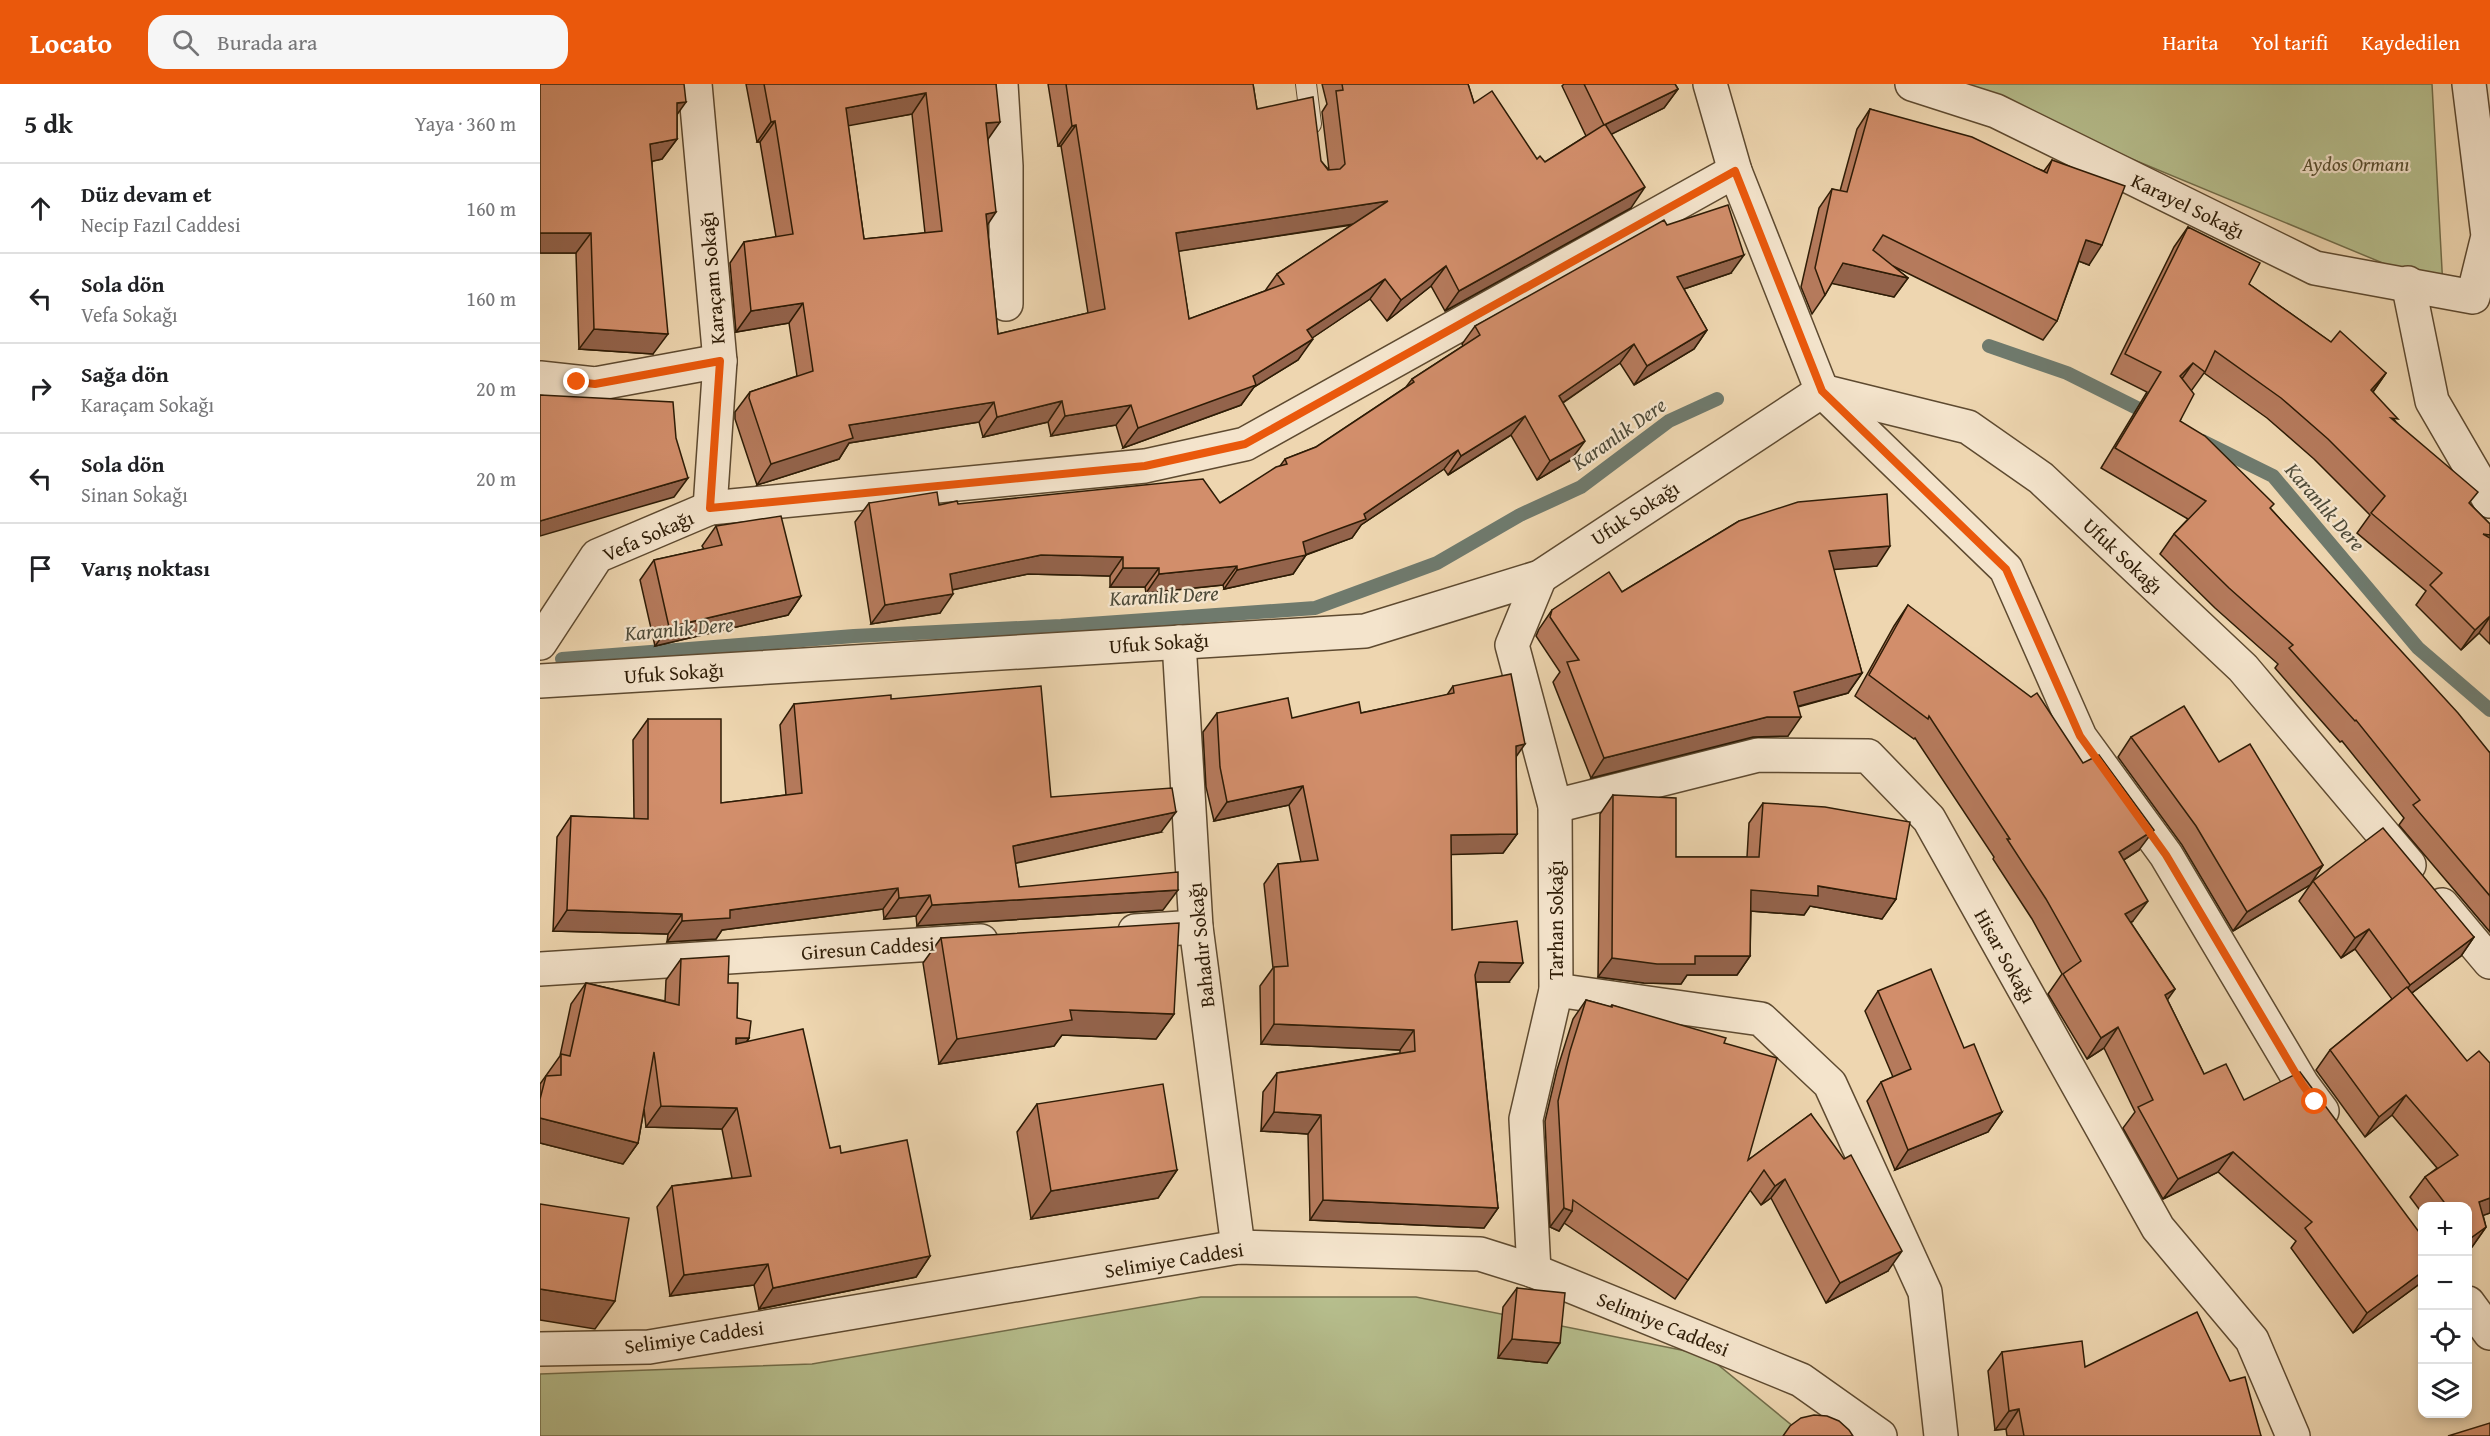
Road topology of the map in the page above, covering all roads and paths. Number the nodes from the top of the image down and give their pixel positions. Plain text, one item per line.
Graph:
1 (695, 84) edge
2 (1001, 84) edge
3 (1306, 84) edge
4 (1710, 84) edge
5 (1912, 84) edge
6 (2469, 84) edge
7 (1313, 138) edge
8 (1735, 171) junction
9 (2408, 283) junction
10 (1006, 304) dead end
11 (720, 361) junction
12 (540, 378) edge
13 (1822, 391) junction
14 (2490, 501) edge
15 (710, 508) junction
16 (1540, 577) junction
17 (549, 615) edge
18 (1179, 642) junction
19 (540, 643) edge
20 (540, 681) edge
21 (1555, 806) junction
22 (1196, 927) junction
23 (1101, 934) edge
24 (1005, 940) edge
25 (2490, 962) edge
26 (540, 969) edge
27 (1556, 990) junction
28 (2337, 1131) edge
29 (1238, 1247) junction
30 (1534, 1271) junction
31 (2472, 1308) edge
32 (2490, 1333) edge
33 (540, 1349) edge
34 (1880, 1436) edge
35 (1941, 1436) edge
36 (2293, 1436) edge

1 - 11 street, Karaçam Sokağı
2 - 10 street
3 - 7 lane
4 - 8 street
5 - 9 street, Karayel Sokağı
6 - 9 street, Karayel Sokağı
8 - 13 street
8 - 15 street, Vefa Sokağı
9 - 14 street
11 - 12 street
11 - 15 street, Karaçam Sokağı
13 - 16 street, Ufuk Sokağı
13 - 25 street, Ufuk Sokağı
13 - 28 street
15 - 17 street, Vefa Sokağı
16 - 18 street, Ufuk Sokağı
16 - 21 street, Tarhan Sokağı
17 - 19 street, Vefa Sokağı
18 - 20 street, Ufuk Sokağı
18 - 22 street, Bahadır Sokağı
21 - 27 street, Tarhan Sokağı
21 - 36 street, Hisar Sokağı
22 - 23 street
22 - 29 street, Bahadır Sokağı
24 - 26 street, Giresun Caddesi
27 - 30 street, Tarhan Sokağı
27 - 35 street
29 - 30 street, Selimiye Caddesi
29 - 33 street, Selimiye Caddesi
30 - 34 street, Selimiye Caddesi
31 - 32 street

